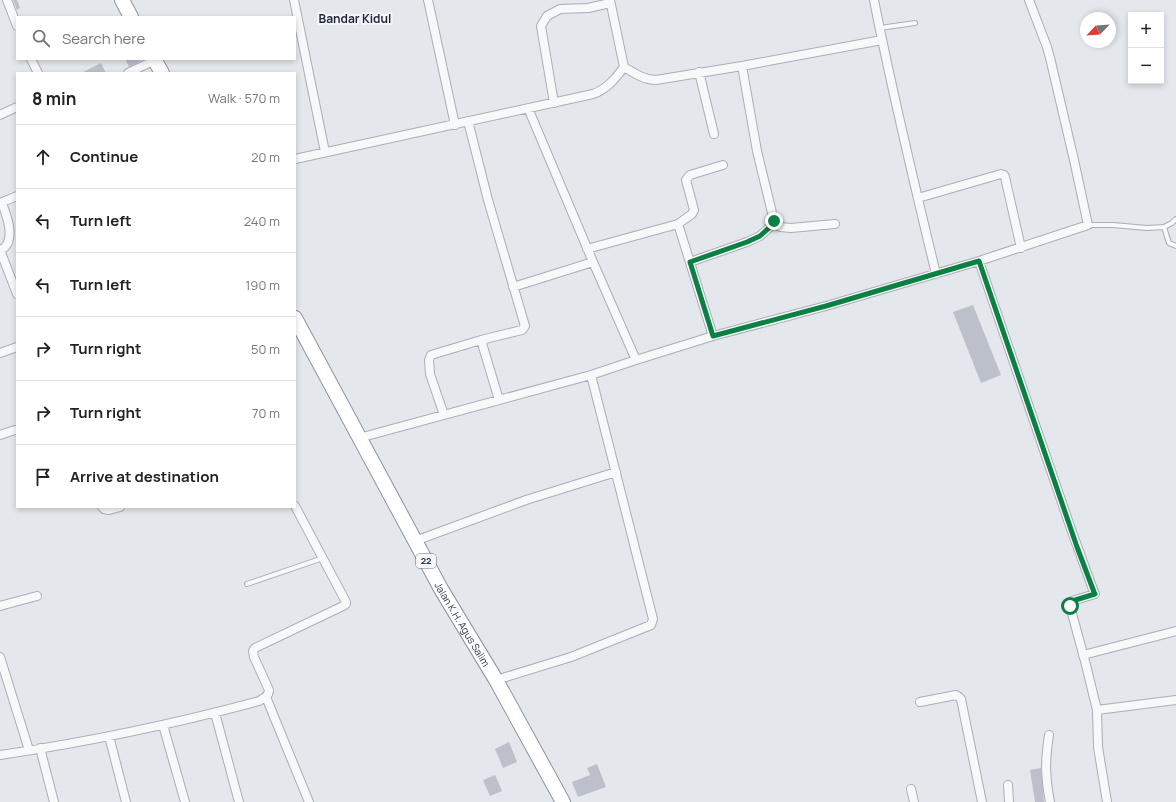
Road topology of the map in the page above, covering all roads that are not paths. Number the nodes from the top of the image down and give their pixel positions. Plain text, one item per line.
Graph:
1 (7, 0) edge
2 (122, 0) edge
3 (294, 0) edge
4 (428, 0) edge
5 (874, 0) edge
6 (1029, 0) edge
7 (610, 2) edge
8 (130, 16) edge
9 (16, 23) edge
10 (916, 23) dead end
11 (879, 28) junction
12 (882, 40) junction
13 (32, 60) edge
14 (154, 60) edge
15 (742, 66) junction
16 (624, 67) junction
17 (38, 72) edge
18 (130, 72) edge
19 (161, 72) edge
20 (699, 72) junction
21 (554, 102) junction
22 (16, 107) edge
23 (528, 108) junction
24 (0, 115) edge
25 (468, 121) junction
26 (455, 125) junction
27 (714, 134) dead end
28 (325, 152) junction
29 (296, 159) edge
30 (723, 165) dead end
31 (16, 196) edge
32 (918, 198) junction
33 (1, 203) edge
34 (1176, 219) edge
35 (774, 221) junction
36 (678, 224) junction
37 (835, 224) dead end
38 (1088, 225) junction
39 (1164, 227) junction
40 (1176, 246) edge
41 (1020, 248) junction
42 (587, 249) junction
43 (979, 261) junction
44 (593, 262) junction
45 (690, 262) junction
46 (936, 274) junction
47 (513, 287) junction
48 (16, 291) edge
49 (296, 322) edge
50 (299, 335) edge
51 (713, 336) junction
52 (481, 340) junction
53 (16, 347) edge
54 (0, 353) edge
55 (636, 360) junction
56 (591, 375) junction
57 (499, 400) junction
58 (444, 415) junction
59 (15, 430) dead end
60 (0, 435) edge
61 (359, 438) junction
62 (616, 472) junction
63 (103, 508) edge
64 (116, 508) edge
65 (296, 508) edge
66 (415, 541) junction
67 (323, 558) junction
68 (247, 584) dead end
69 (37, 596) dead end
70 (0, 606) edge
71 (1176, 631) edge
72 (1083, 655) junction
73 (0, 657) edge
74 (496, 680) junction
75 (266, 697) junction
76 (1176, 700) edge
77 (920, 702) dead end
78 (1097, 710) junction
79 (215, 713) junction
80 (163, 725) junction
81 (1049, 735) dead end
82 (109, 736) junction
83 (40, 748) junction
84 (29, 750) junction
85 (0, 754) edge
86 (1008, 785) dead end
87 (912, 789) dead end
88 (54, 802) edge
89 (126, 802) edge
90 (185, 802) edge
91 (239, 802) edge
92 (308, 802) edge
93 (563, 802) edge
94 (914, 802) edge
95 (982, 802) edge
96 (1009, 802) edge
97 (1050, 802) edge
98 (1107, 802) edge

1 - 9 street
2 - 8 highway
3 - 28 street
4 - 26 street
5 - 11 street
6 - 38 street
7 - 16 street
7 - 21 street
10 - 11 lane
11 - 12 street
12 - 15 street
12 - 32 street
13 - 17 street
14 - 18 street
14 - 19 highway
15 - 20 street
15 - 35 street
16 - 20 street
16 - 21 street
20 - 27 street
21 - 23 street
22 - 24 street
23 - 25 street
23 - 42 street
25 - 26 street
25 - 47 street
26 - 28 street
28 - 29 street
30 - 36 street
31 - 33 street
32 - 41 street
32 - 46 street
33 - 48 street
34 - 39 lane
35 - 37 street
35 - 45 street
36 - 42 street
36 - 45 street
38 - 39 lane
38 - 41 street
39 - 40 lane
41 - 43 street
42 - 44 street
43 - 46 street
43 - 72 street
44 - 47 street
44 - 55 street
45 - 51 street
46 - 51 street
47 - 52 street
49 - 50 highway, Jalan K.H. Agus Salim / 22
50 - 61 highway, Jalan K.H. Agus Salim / 22
51 - 55 street
52 - 57 street
52 - 58 street
53 - 54 street
55 - 56 street
56 - 57 street
56 - 62 street
57 - 58 street
58 - 61 street
59 - 60 street
61 - 66 highway, Jalan K.H. Agus Salim / 22
62 - 66 street
62 - 74 street
63 - 64 street
65 - 67 street
66 - 74 highway, Jalan K.H. Agus Salim / 22
67 - 68 lane
67 - 75 street
69 - 70 street
71 - 72 street
72 - 78 street
73 - 84 street
74 - 93 highway, Jalan K.H. Agus Salim / 22
75 - 79 street
75 - 92 street
76 - 78 street
77 - 95 street
78 - 98 street
79 - 80 street
79 - 91 street
80 - 82 street
80 - 90 street
81 - 97 street
82 - 83 street
82 - 89 street
83 - 84 street
83 - 88 street
84 - 85 street
86 - 96 street
87 - 94 street

